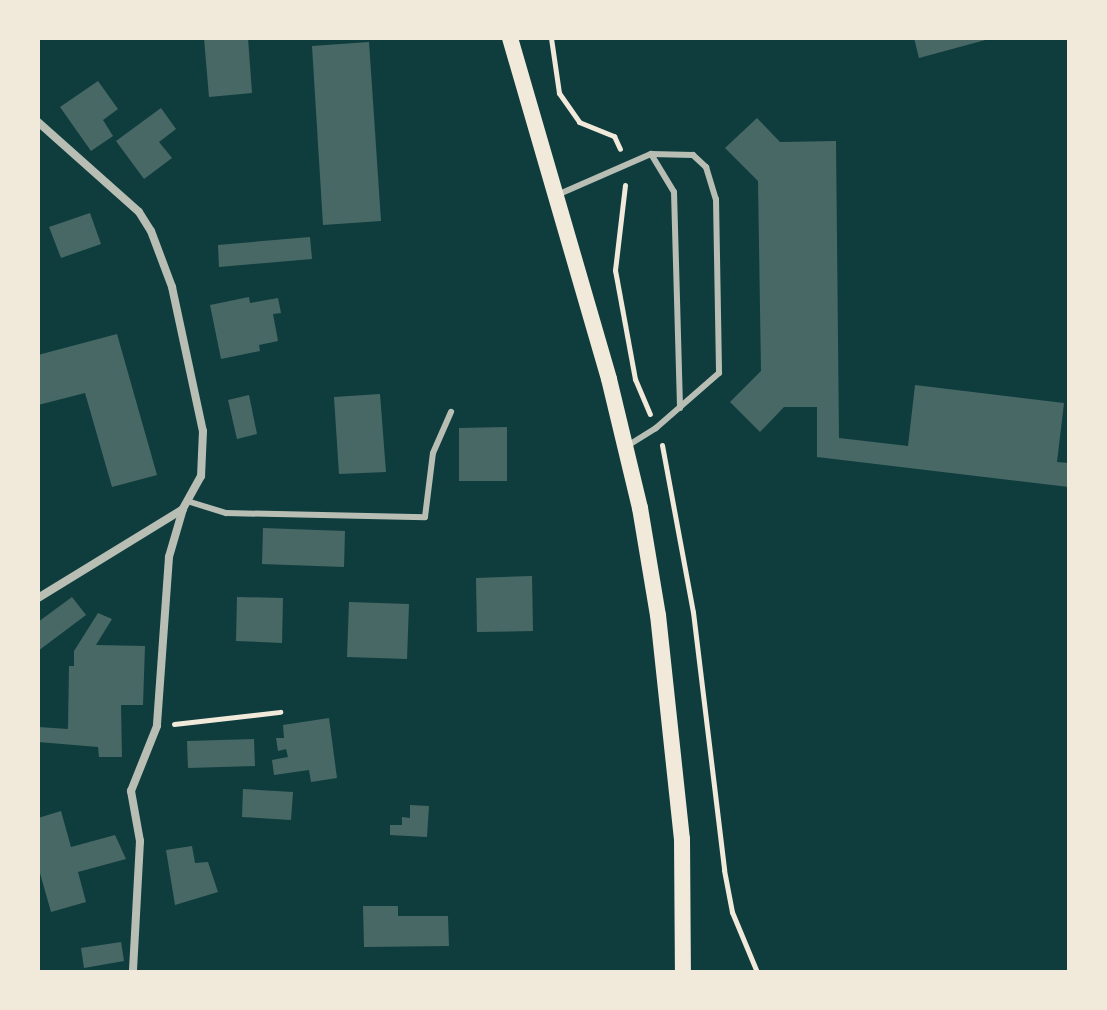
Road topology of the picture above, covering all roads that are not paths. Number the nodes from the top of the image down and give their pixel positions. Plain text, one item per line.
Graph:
1 (510, 38) edge
2 (38, 122) edge
3 (651, 154) junction
4 (557, 195) junction
5 (680, 408) junction
6 (451, 412) dead end
7 (627, 446) junction
8 (185, 505) junction
9 (38, 598) edge
10 (133, 972) edge
11 (683, 972) edge

1 - 4 main road
2 - 8 street
3 - 4 lane
3 - 5 lane
3 - 5 lane
4 - 7 main road
5 - 7 lane
6 - 8 lane
7 - 11 main road
8 - 9 street
8 - 10 street

